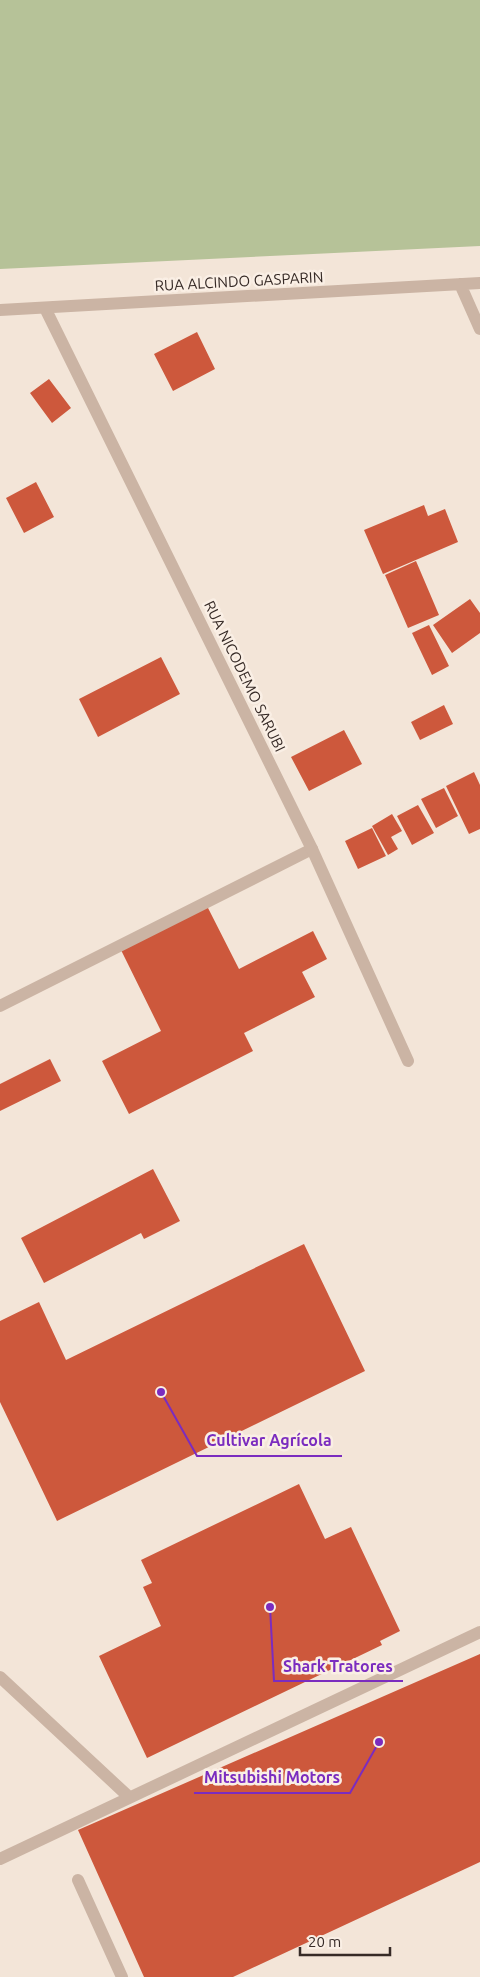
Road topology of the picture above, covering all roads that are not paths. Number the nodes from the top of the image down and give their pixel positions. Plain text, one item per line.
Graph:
1 (480, 283) edge
2 (460, 284) junction
3 (45, 308) junction
4 (0, 310) edge
5 (480, 329) edge
6 (312, 848) junction
7 (0, 1006) edge
8 (408, 1062) dead end
9 (480, 1632) edge
10 (0, 1677) edge
11 (129, 1797) junction
12 (0, 1859) edge
13 (78, 1880) dead end
14 (122, 1977) edge

1 - 2 street, RUA ALCINDO GASPARIN
2 - 3 street, RUA ALCINDO GASPARIN
2 - 5 street
3 - 4 street, RUA ALCINDO GASPARIN
3 - 6 street, RUA NICODEMO SARUBI
6 - 7 street
6 - 8 street, RUA NICODEMO SARUBI
9 - 11 street
10 - 11 street
11 - 12 street
13 - 14 street

